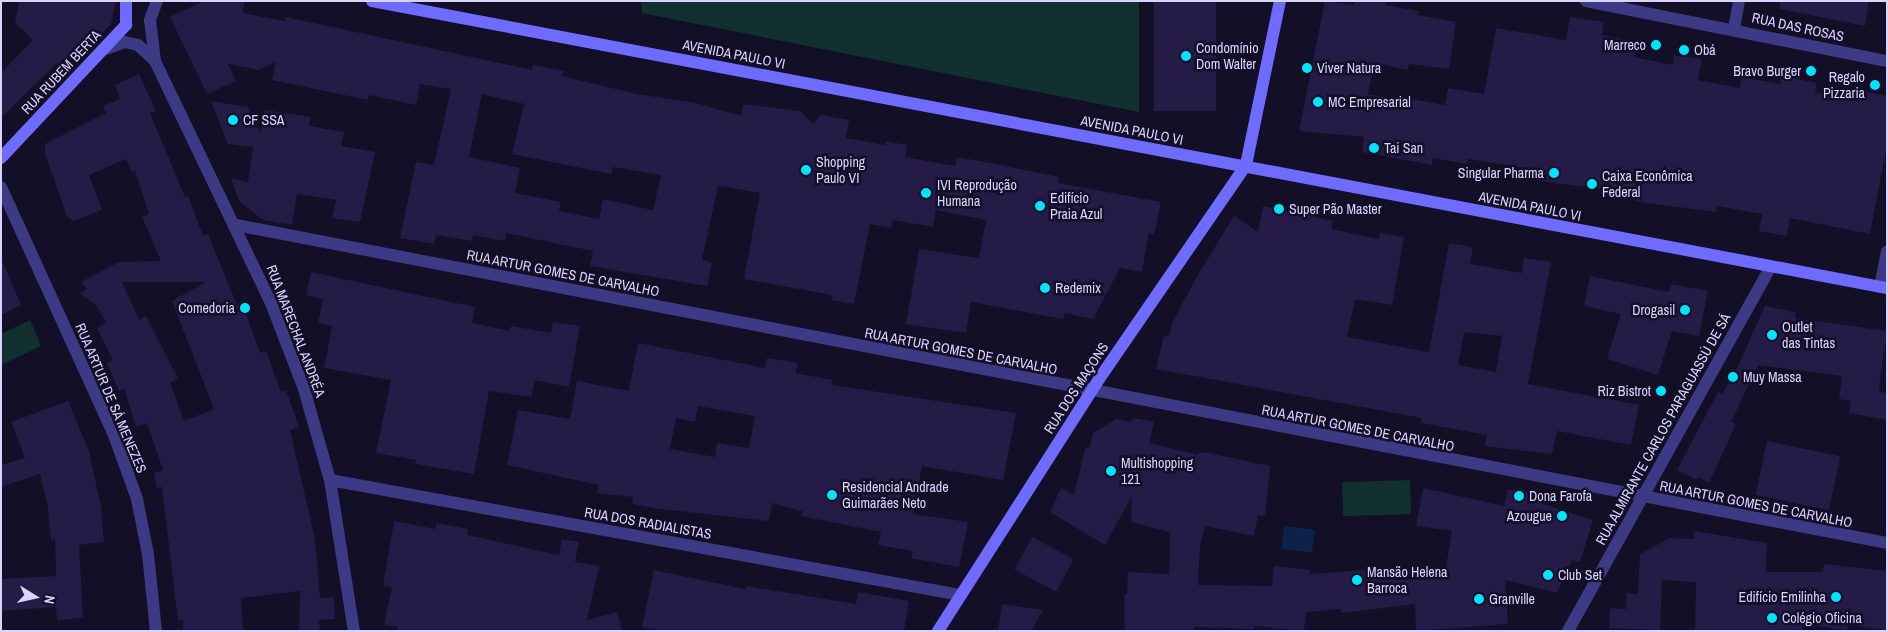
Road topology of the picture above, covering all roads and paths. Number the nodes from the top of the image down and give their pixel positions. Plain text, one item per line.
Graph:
1 (126, 1) edge
2 (156, 1) edge
3 (372, 1) edge
4 (1280, 1) edge
5 (1586, 1) edge
6 (1740, 1) edge
7 (1734, 29) junction
8 (103, 50) junction
9 (155, 61) junction
10 (1887, 61) edge
11 (1, 158) edge
12 (1246, 166) junction
13 (1, 187) edge
14 (236, 224) junction
15 (1887, 252) edge
16 (1770, 268) junction
17 (1884, 288) edge
18 (1091, 392) junction
19 (330, 480) junction
20 (1644, 499) junction
21 (1887, 543) edge
22 (960, 595) junction
23 (156, 631) edge
24 (354, 631) edge
25 (938, 631) edge
26 (1568, 631) edge

1 - 8 main road, RUA RUBEM BERTA
2 - 9 street, RUA MARECHAL ANDRÉA
3 - 12 main road, AVENIDA PAULO VI
4 - 12 main road
5 - 7 street, RUA DAS ROSAS
6 - 7 street
7 - 10 street, RUA DAS ROSAS
8 - 9 street, RUA MARECHAL ANDRÉA
8 - 11 main road, RUA RUBEM BERTA
9 - 14 street, RUA MARECHAL ANDRÉA
12 - 16 main road, AVENIDA PAULO VI
12 - 18 main road, RUA DOS MAÇONS
13 - 23 street, RUA ARTUR DE SÁ MENEZES
14 - 18 street, RUA ARTUR GOMES DE CARVALHO
14 - 19 street, RUA MARECHAL ANDRÉA
15 - 17 street
16 - 17 main road, AVENIDA PAULO VI
16 - 20 street, RUA ALMIRANTE CARLOS PARAGUASSÚ DE SÁ
18 - 20 street, RUA ARTUR GOMES DE CARVALHO
18 - 22 main road, RUA DOS MAÇONS
19 - 22 street, RUA DOS RADIALISTAS
19 - 24 street, RUA MARECHAL ANDRÉA
20 - 21 street, RUA ARTUR GOMES DE CARVALHO
20 - 26 street, RUA ALMIRANTE CARLOS PARAGUASSÚ DE SÁ
22 - 25 main road, RUA DOS MAÇONS

